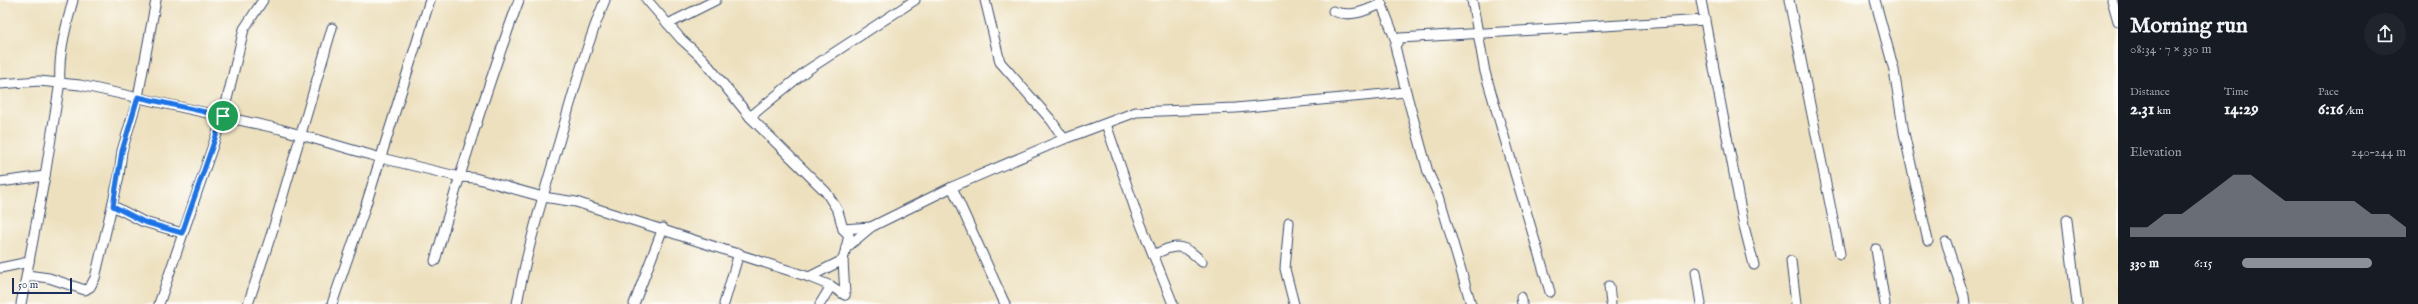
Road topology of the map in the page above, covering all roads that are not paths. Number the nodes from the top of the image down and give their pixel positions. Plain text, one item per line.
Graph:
1 (72, 0) edge
2 (156, 0) edge
3 (264, 0) edge
4 (430, 0) edge
5 (519, 0) edge
6 (605, 0) edge
7 (647, 0) edge
8 (716, 0) edge
9 (915, 0) edge
10 (985, 0) edge
11 (1472, 0) edge
12 (1701, 0) edge
13 (1789, 0) edge
14 (1875, 0) edge
15 (2112, 0) edge
16 (1381, 2) edge
17 (1333, 11) dead end
18 (1705, 20) junction
19 (2118, 21) edge
20 (668, 24) junction
21 (332, 28) dead end
22 (1476, 32) junction
23 (1396, 41) junction
24 (60, 82) junction
25 (0, 84) edge
26 (1406, 92) junction
27 (138, 97) junction
28 (223, 116) junction
29 (750, 117) junction
30 (1106, 124) junction
31 (301, 134) junction
32 (1064, 139) junction
33 (381, 158) junction
34 (45, 176) junction
35 (460, 177) junction
36 (0, 182) edge
37 (952, 187) junction
38 (543, 197) junction
39 (113, 206) junction
40 (2068, 220) dead end
41 (1289, 222) dead end
42 (871, 227) junction
43 (663, 228) junction
44 (843, 229) junction
45 (182, 233) junction
46 (1928, 242) dead end
47 (1946, 242) dead end
48 (846, 248) junction
49 (1876, 249) dead end
50 (739, 253) junction
51 (1840, 254) dead end
52 (1154, 255) junction
53 (843, 260) junction
54 (435, 261) dead end
55 (1791, 261) dead end
56 (29, 262) junction
57 (1202, 262) dead end
58 (1754, 265) dead end
59 (0, 268) edge
60 (1696, 272) dead end
61 (27, 275) junction
62 (809, 277) junction
63 (831, 286) junction
64 (1609, 286) dead end
65 (1550, 292) dead end
66 (21, 304) edge
67 (159, 304) edge
68 (248, 304) edge
69 (332, 304) edge
70 (517, 304) edge
71 (634, 304) edge
72 (724, 304) edge
73 (820, 304) edge
74 (1005, 304) edge
75 (1173, 304) edge
76 (1294, 304) edge
77 (1470, 304) edge
78 (1612, 304) edge
79 (1701, 304) edge
80 (1796, 304) edge
81 (1885, 304) edge
82 (1965, 304) edge
83 (2077, 304) edge

1 - 24 street
2 - 27 street
3 - 28 street
4 - 33 street
5 - 35 street
6 - 38 street
7 - 20 street
8 - 20 street
9 - 29 street
10 - 32 street
11 - 22 street
12 - 18 street
13 - 51 street
14 - 46 street
15 - 19 street
16 - 17 street
16 - 23 street
18 - 22 street
18 - 58 street
20 - 29 street
21 - 31 street
22 - 23 street
22 - 65 street
23 - 26 street
24 - 25 street
24 - 27 street
24 - 34 street
26 - 30 street
26 - 77 street
27 - 28 street
27 - 39 street
28 - 31 street
28 - 45 street
29 - 44 street
30 - 32 street
30 - 52 street
31 - 33 street
31 - 68 street
32 - 37 street
33 - 35 street
33 - 69 street
34 - 36 street
34 - 56 street
35 - 38 street
35 - 54 street
37 - 42 street
37 - 74 street
38 - 43 street
38 - 70 street
39 - 45 street
39 - 61 street
40 - 83 street
41 - 76 street
42 - 44 street
42 - 48 street
43 - 50 street
43 - 71 street
44 - 48 street
45 - 67 street
47 - 82 street
48 - 53 street
49 - 81 street
50 - 62 street
50 - 72 street
52 - 57 street
52 - 75 street
53 - 62 street
53 - 63 street
55 - 80 street
56 - 59 street
56 - 61 street
60 - 79 street
61 - 66 street
62 - 63 street
63 - 73 street
64 - 78 street

